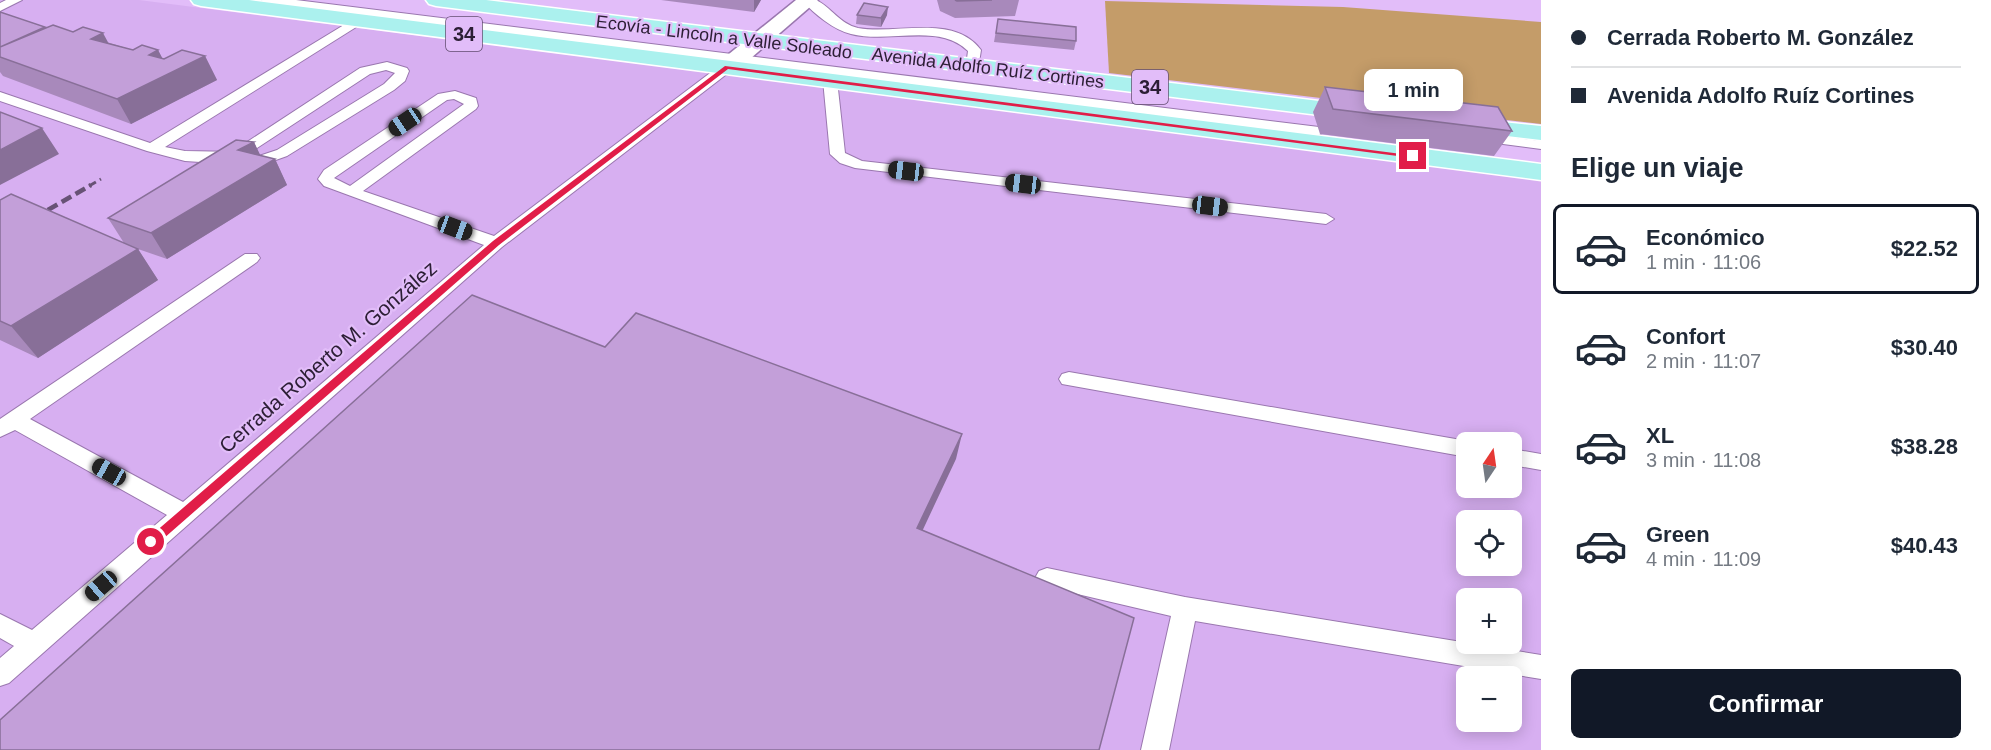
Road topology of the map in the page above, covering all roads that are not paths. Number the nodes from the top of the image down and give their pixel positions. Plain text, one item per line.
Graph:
1 (16, 0) edge
2 (201, 0) edge
3 (267, 0) edge
4 (334, 0) edge
5 (436, 0) edge
6 (808, 0) edge
7 (0, 7) edge
8 (357, 21) junction
9 (861, 42) junction
10 (743, 54) junction
11 (830, 81) junction
12 (0, 96) edge
13 (1378, 115) edge
14 (1314, 117) dead end
15 (1448, 123) edge
16 (1319, 131) dead end
17 (1541, 133) edge
18 (1485, 138) edge
19 (1541, 145) edge
20 (152, 148) junction
21 (1492, 152) edge
22 (247, 156) junction
23 (1541, 159) edge
24 (1541, 172) edge
25 (351, 192) junction
26 (1326, 219) dead end
27 (496, 243) junction
28 (251, 258) dead end
29 (1069, 379) dead end
30 (7, 424) edge
31 (1456, 447) edge
32 (1522, 459) edge
33 (1541, 462) edge
34 (184, 513) junction
35 (1047, 578) dead end
36 (1185, 608) junction
37 (0, 625) edge
38 (34, 644) junction
39 (1541, 667) edge
40 (0, 674) edge
41 (1155, 750) edge

1 - 7 lane
2 - 8 main road, Avenida Adolfo Ruíz Cortines / 34
3 - 10 lane, Ecovía - Lincoln a Valle Soleado
4 - 10 lane
5 - 10 main road, Avenida Adolfo Ruíz Cortines / 34
6 - 9 lane
6 - 10 street
8 - 10 main road, Avenida Adolfo Ruíz Cortines / 34
8 - 20 lane
9 - 10 main road, Avenida Adolfo Ruíz Cortines / 34
9 - 13 main road, Avenida Adolfo Ruíz Cortines / 34
10 - 11 main road, Avenida Adolfo Ruíz Cortines / 34
10 - 14 lane
10 - 16 lane, Ecovía - Lincoln a Valle Soleado
10 - 27 lane, Cerrada Roberto M. González
11 - 24 main road, Avenida Adolfo Ruíz Cortines / 34
11 - 26 lane
12 - 20 lane
15 - 17 main road
18 - 19 lane
20 - 22 lane
21 - 23 lane
22 - 22 lane
25 - 25 lane
25 - 27 lane
27 - 34 lane, Cerrada Roberto M. González
28 - 30 lane
29 - 31 lane
30 - 34 lane
32 - 33 lane
34 - 38 lane, Cerrada Roberto M. González
35 - 36 lane
36 - 39 lane
36 - 41 lane
37 - 38 lane
38 - 40 lane, Cerrada Roberto M. González

